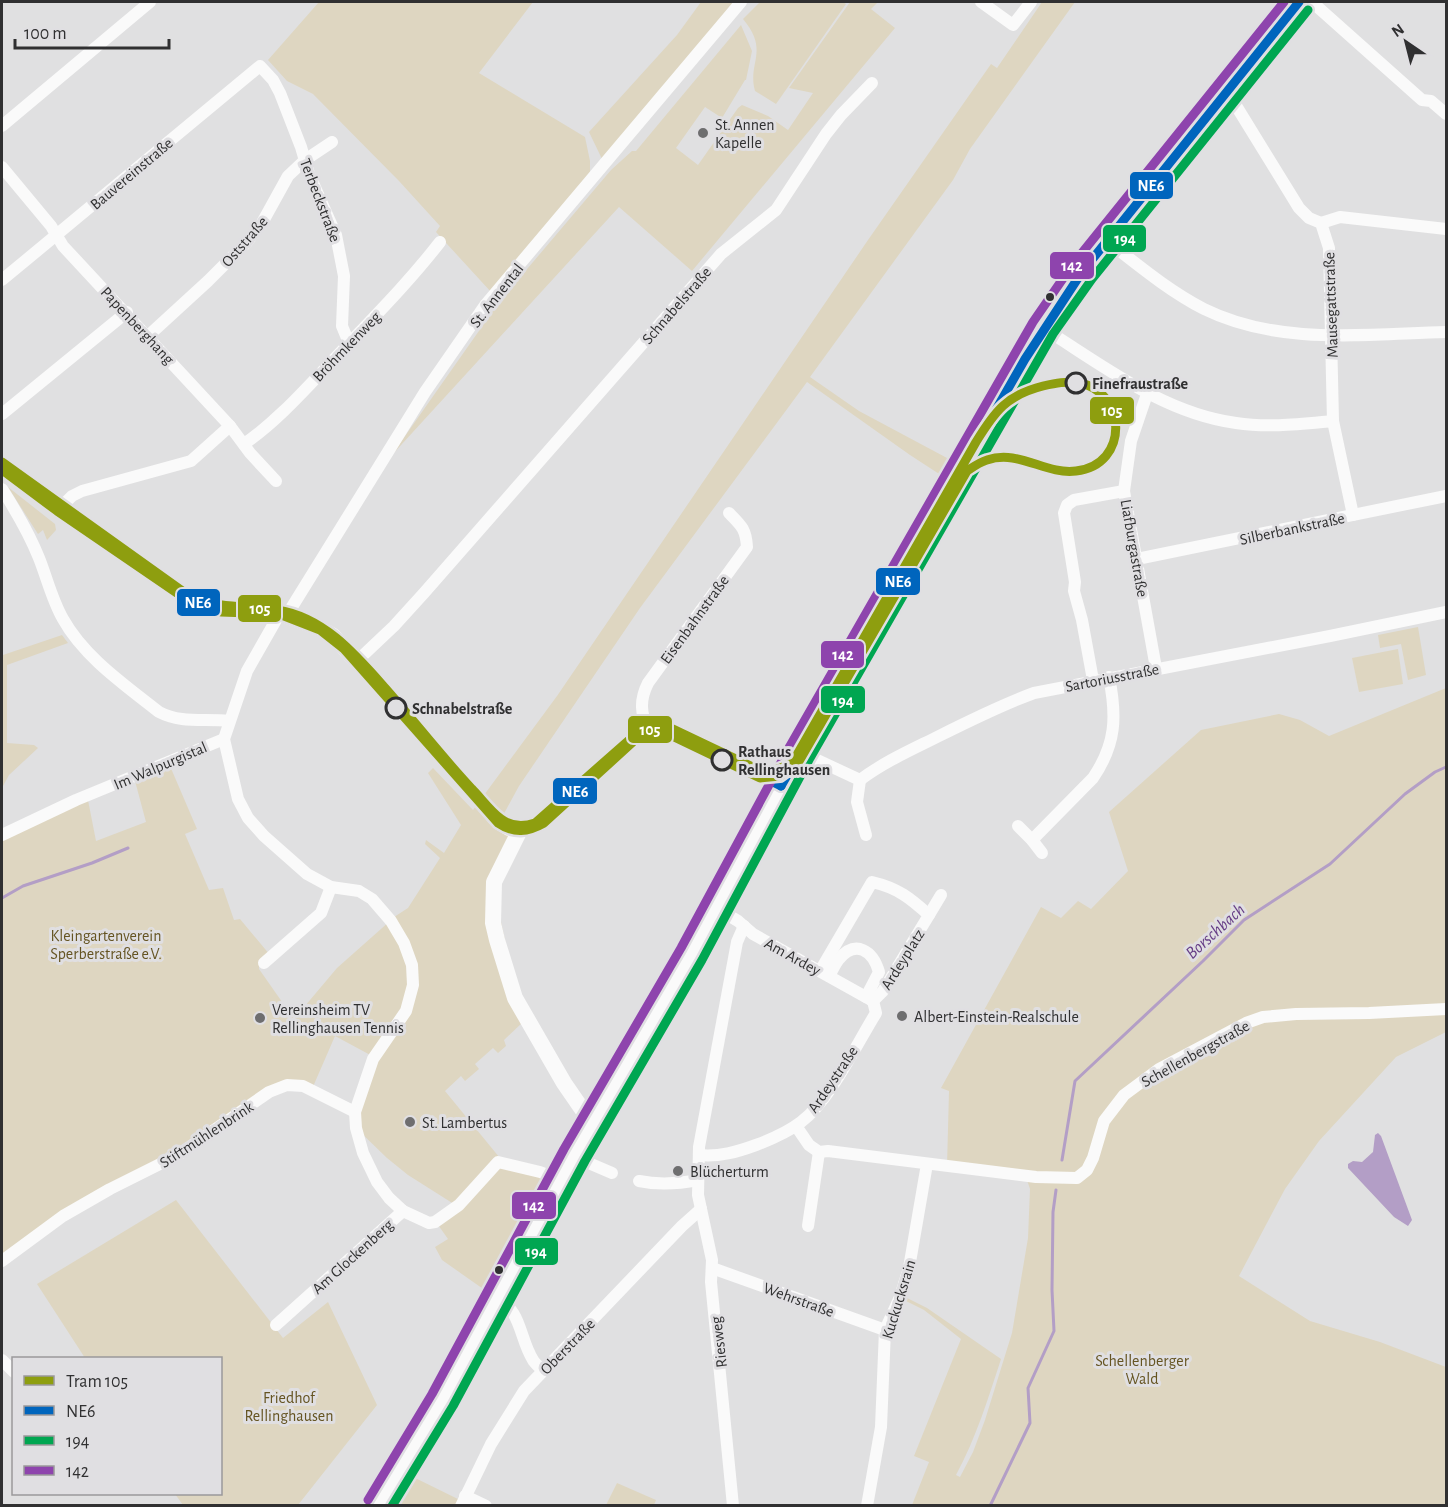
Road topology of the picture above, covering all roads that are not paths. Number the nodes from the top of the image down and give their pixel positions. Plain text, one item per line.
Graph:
1 (150, 2) edge
2 (741, 2) edge
3 (981, 2) edge
4 (1299, 2) edge
5 (1312, 2) edge
6 (1026, 3) edge
7 (260, 66) joint
8 (873, 83) dead end
9 (1227, 91) junction
10 (1446, 114) edge
11 (2, 126) edge
12 (332, 142) dead end
13 (305, 160) junction
14 (2, 167) edge
15 (1321, 223) junction
16 (1446, 229) edge
17 (56, 235) junction
18 (1107, 241) junction
19 (441, 242) dead end
20 (2, 280) edge
21 (127, 312) junction
22 (1043, 328) junction
23 (1446, 332) edge
24 (1331, 335) junction
25 (148, 336) junction
26 (349, 343) junction
27 (1147, 394) junction
28 (2, 414) edge
29 (1333, 421) junction
30 (230, 426) junction
31 (244, 444) junction
32 (2, 465) edge
33 (276, 481) dead end
34 (2, 489) edge
35 (1124, 491) junction
36 (1446, 496) edge
37 (60, 508) junction
38 (729, 513) dead end
39 (1353, 515) junction
40 (1137, 559) junction
41 (1446, 612) edge
42 (283, 614) junction
43 (357, 661) junction
44 (1156, 668) junction
45 (1109, 677) junction
46 (1092, 680) junction
47 (229, 721) junction
48 (648, 731) junction
49 (224, 739) junction
50 (800, 752) junction
51 (860, 780) junction
52 (781, 786) junction
53 (1018, 826) dead end
54 (520, 830) junction
55 (2, 835) edge
56 (866, 835) dead end
57 (1032, 840) junction
58 (1042, 853) dead end
59 (331, 886) junction
60 (942, 895) dead end
61 (716, 908) junction
62 (929, 915) junction
63 (744, 926) junction
64 (264, 963) dead end
65 (824, 974) junction
66 (869, 999) junction
67 (1446, 1009) edge
68 (355, 1112) junction
69 (595, 1121) junction
70 (796, 1126) junction
71 (819, 1152) junction
72 (575, 1155) junction
73 (699, 1155) junction
74 (927, 1164) junction
75 (612, 1173) dead end
76 (561, 1180) junction
77 (698, 1180) junction
78 (639, 1181) dead end
79 (701, 1209) junction
80 (403, 1211) junction
81 (808, 1226) dead end
82 (2, 1261) edge
83 (712, 1268) junction
84 (496, 1298) junction
85 (276, 1325) dead end
86 (885, 1330) junction
87 (543, 1371) junction
88 (463, 1501) edge
89 (378, 1506) edge
90 (486, 1506) edge
91 (733, 1506) edge
92 (867, 1506) edge

1 - 11 street
2 - 42 street, St. Annental
3 - 6 street
4 - 9 main road
5 - 10 street
7 - 13 street, Terbeckstraße
7 - 17 street, Bauvereinstraße
8 - 43 street, Schnabelstraße
9 - 15 street
9 - 18 main road
12 - 13 street, Oststraße
13 - 25 street, Oststraße
13 - 26 street, Terbeckstraße
14 - 17 street, Papenberghang
15 - 16 street
15 - 24 street, Mausegattstraße
17 - 20 street, Bauvereinstraße
17 - 21 street, Papenberghang
18 - 22 main road
18 - 24 street
19 - 26 street, Bröhmkenweg
21 - 25 street, Papenberghang
21 - 28 street
22 - 27 street
22 - 50 main road
23 - 24 street
24 - 29 street, Mausegattstraße
25 - 30 street, Papenberghang
26 - 31 street, Bröhmkenweg
27 - 29 street
27 - 35 street, Liafburgastraße
29 - 39 street, Mausegattstraße
30 - 31 street, Papenberghang
30 - 37 street
31 - 33 street, Papenberghang
32 - 37 main road
34 - 47 street
35 - 40 street, Liafburgastraße
35 - 46 street
36 - 39 street, Silberbankstraße
37 - 42 main road
38 - 48 street, Eisenbahnstraße
39 - 40 street, Silberbankstraße
40 - 44 street, Liafburgastraße
41 - 44 street, Sartoriusstraße
42 - 43 main road
42 - 47 street, Im Walpurgistal
43 - 54 main road
44 - 45 street, Sartoriusstraße
45 - 46 street, Sartoriusstraße
45 - 57 street
46 - 51 street, Sartoriusstraße
47 - 49 street, Im Walpurgistal
48 - 52 street
48 - 54 street
49 - 55 street, Im Walpurgistal
49 - 59 street, Am Glockenberg
50 - 51 street
50 - 52 main road
51 - 56 street
52 - 61 main road
53 - 57 street
54 - 69 main road
57 - 58 street
59 - 64 street
59 - 68 street, Am Glockenberg
60 - 62 street, Ardeyplatz
61 - 63 street, Am Ardey
61 - 69 main road
62 - 65 street, Ardeyplatz
62 - 66 street, Ardeyplatz
63 - 65 street, Am Ardey
63 - 73 street
65 - 66 street, Am Ardey
65 - 66 street, Ardeyplatz
66 - 70 street, Ardeystraße
67 - 74 street, Schellenbergstraße
68 - 80 street, Am Glockenberg
68 - 82 street, Stiftmühlenbrink
69 - 72 main road
70 - 71 street
70 - 73 street, Ardeystraße
71 - 74 street, Schellenbergstraße
71 - 81 street
72 - 75 street
72 - 76 main road
73 - 77 street
74 - 86 street, Kuckucksrain
76 - 80 street
76 - 84 main road
77 - 78 street
77 - 79 street, Riesweg
79 - 83 street, Riesweg
79 - 87 street, Oberstraße
80 - 85 street, Am Glockenberg
83 - 86 street, Wehrstraße
83 - 91 street, Riesweg
84 - 87 street
84 - 89 main road
86 - 92 street, Kuckucksrain
87 - 88 street, Oberstraße
88 - 90 street

